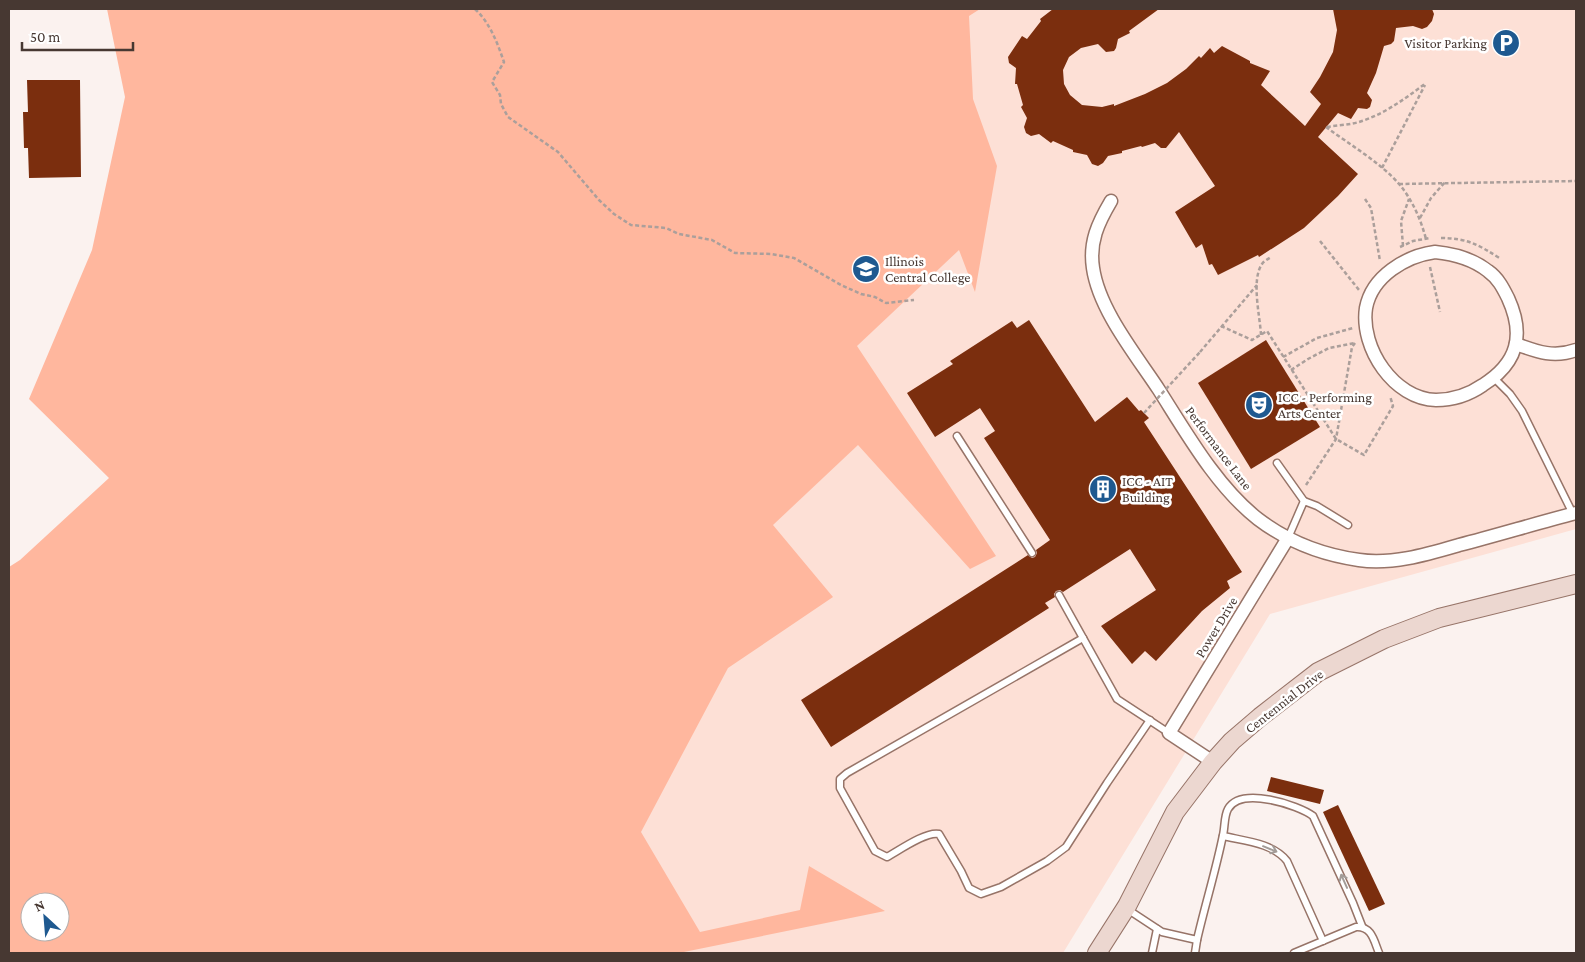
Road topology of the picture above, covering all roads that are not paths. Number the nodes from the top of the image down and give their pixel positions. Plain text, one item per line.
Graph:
1 (1111, 200) dead end
2 (1516, 344) junction
3 (1576, 350) edge
4 (1494, 378) junction
5 (957, 436) dead end
6 (1277, 463) dead end
7 (1304, 501) junction
8 (1574, 514) edge
9 (1348, 525) dead end
10 (1288, 538) junction
11 (1032, 553) dead end
12 (1576, 584) edge
13 (1058, 595) dead end
14 (1083, 638) junction
15 (1150, 720) junction
16 (1169, 733) junction
17 (1213, 762) junction
18 (1223, 836) junction
19 (1126, 908) junction
20 (1362, 926) junction
21 (1157, 929) junction
22 (1197, 940) junction
23 (1322, 941) junction
24 (1097, 953) edge
25 (1152, 953) edge
26 (1195, 953) edge
27 (1294, 953) edge
28 (1379, 953) edge

1 - 10 street, Performance Lane
2 - 3 street
2 - 4 street
2 - 4 street
4 - 8 lane
5 - 11 lane
6 - 7 lane
7 - 9 lane
7 - 10 lane
8 - 10 street, Performance Lane
10 - 16 street, Power Drive
12 - 17 main road, Centennial Drive
13 - 14 lane
14 - 15 lane
14 - 15 lane
15 - 16 lane
16 - 17 street
17 - 19 main road, Centennial Drive
20 -> 18 lane
18 - 22 lane
18 -> 23 lane
19 - 21 lane
19 - 24 main road, Centennial Drive
20 - 23 lane
20 - 28 lane
21 - 22 lane
21 - 25 lane
22 - 26 lane
23 - 27 lane

